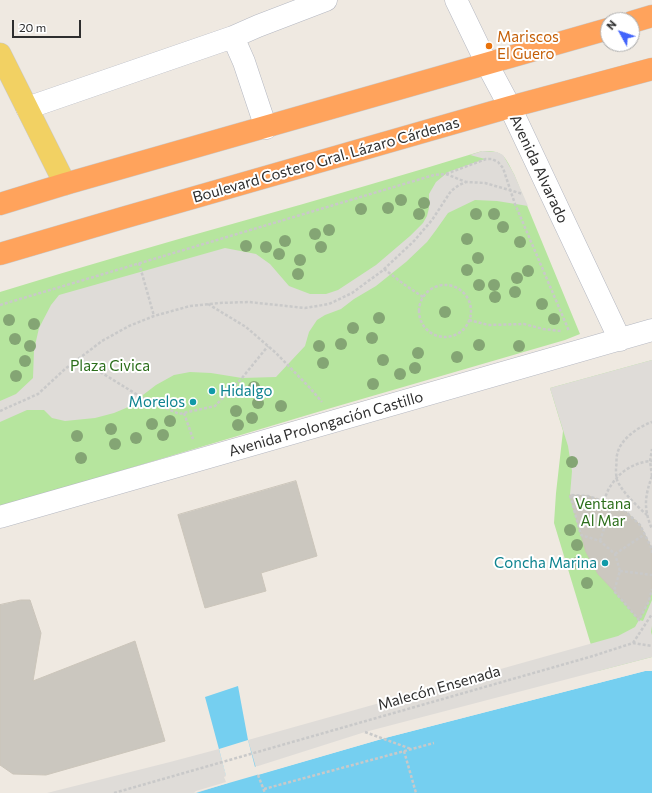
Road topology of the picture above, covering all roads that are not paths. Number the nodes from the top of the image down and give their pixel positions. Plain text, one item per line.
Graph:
1 (326, 0) edge
2 (456, 0) edge
3 (652, 16) edge
4 (640, 20) edge
5 (600, 31) edge
6 (233, 37) junction
7 (0, 54) edge
8 (487, 64) junction
9 (652, 69) edge
10 (510, 107) junction
11 (27, 108) junction
12 (266, 128) junction
13 (65, 184) junction
14 (0, 204) edge
15 (0, 254) edge
16 (652, 330) edge
17 (620, 340) junction
18 (0, 517) edge

1 - 6 street
2 - 8 street, Avenida Alvarado
3 - 4 highway
5 - 8 highway
6 - 11 street
6 - 12 street
7 - 11 main road
8 - 10 street, Avenida Alvarado
8 - 12 highway
9 - 10 highway, Boulevard Costero Gral. Lázaro Cárdenas
10 - 15 highway, Boulevard Costero Gral. Lázaro Cárdenas
10 - 17 street, Avenida Alvarado
11 - 13 main road
12 - 13 highway
13 - 14 highway
16 - 17 street, Avenida Prolongación Castillo
17 - 18 street, Avenida Prolongación Castillo

